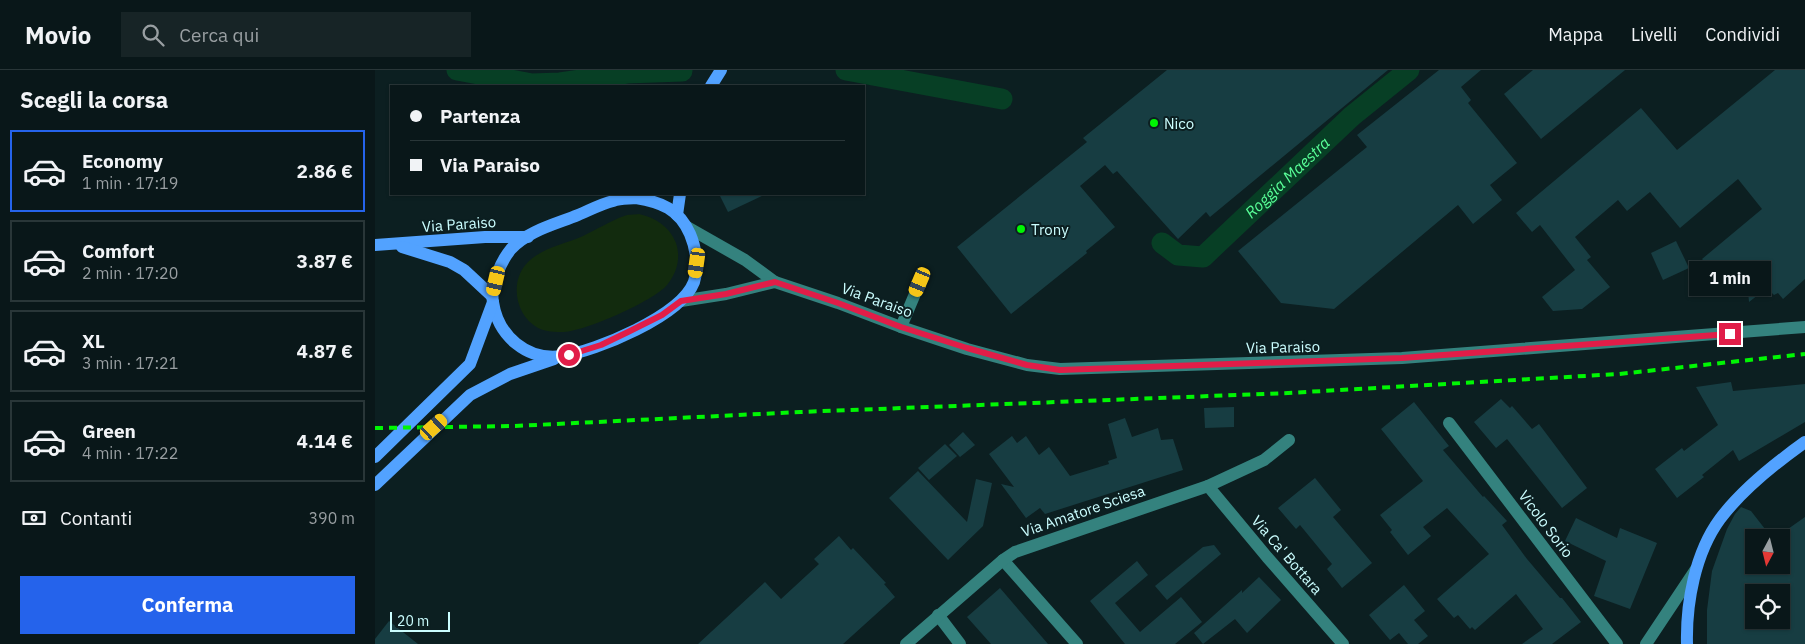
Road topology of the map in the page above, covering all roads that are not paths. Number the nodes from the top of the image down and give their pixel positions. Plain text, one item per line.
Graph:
1 (721, 70) edge
2 (712, 85) edge
3 (613, 195) edge
4 (680, 195) edge
5 (604, 204) junction
6 (677, 215) junction
7 (687, 228) junction
8 (528, 237) junction
9 (375, 245) edge
10 (392, 245) junction
11 (775, 282) junction
12 (920, 282) dead end
13 (493, 299) junction
14 (681, 301) junction
15 (901, 327) junction
16 (1805, 328) edge
17 (569, 355) junction
18 (1449, 423) dead end
19 (1289, 440) dead end
20 (1805, 442) edge
21 (375, 457) edge
22 (375, 485) edge
23 (1208, 486) junction
24 (1003, 560) junction
25 (1699, 565) junction
26 (938, 615) junction
27 (906, 644) edge
28 (960, 644) edge
29 (1077, 644) edge
30 (1343, 644) edge
31 (1617, 644) edge
32 (1646, 644) edge
33 (1687, 644) edge

1 - 2 main road
3 - 5 main road
4 - 6 main road
5 - 6 main road
5 - 8 main road
6 - 7 main road
7 - 11 street, Via Paraiso
7 - 14 main road
8 - 10 main road, Via Paraiso
8 - 13 main road
9 - 10 main road, Via Paraiso
10 - 13 main road, Via Paraiso
11 - 14 street
11 - 15 street, Via Paraiso
12 - 15 street
13 - 17 main road
13 - 21 main road
14 - 17 main road
15 - 16 street, Via Paraiso
17 - 22 main road
18 - 31 street, Vicolo Sorio
19 - 23 street, Via Amatore Sciesa
20 - 25 main road
23 - 24 street, Via Amatore Sciesa
23 - 30 street, Via Ca' Bottara
24 - 26 street, Via Amatore Sciesa
24 - 29 street
25 - 32 street
25 - 33 main road
26 - 27 street, Via Amatore Sciesa
26 - 28 street

